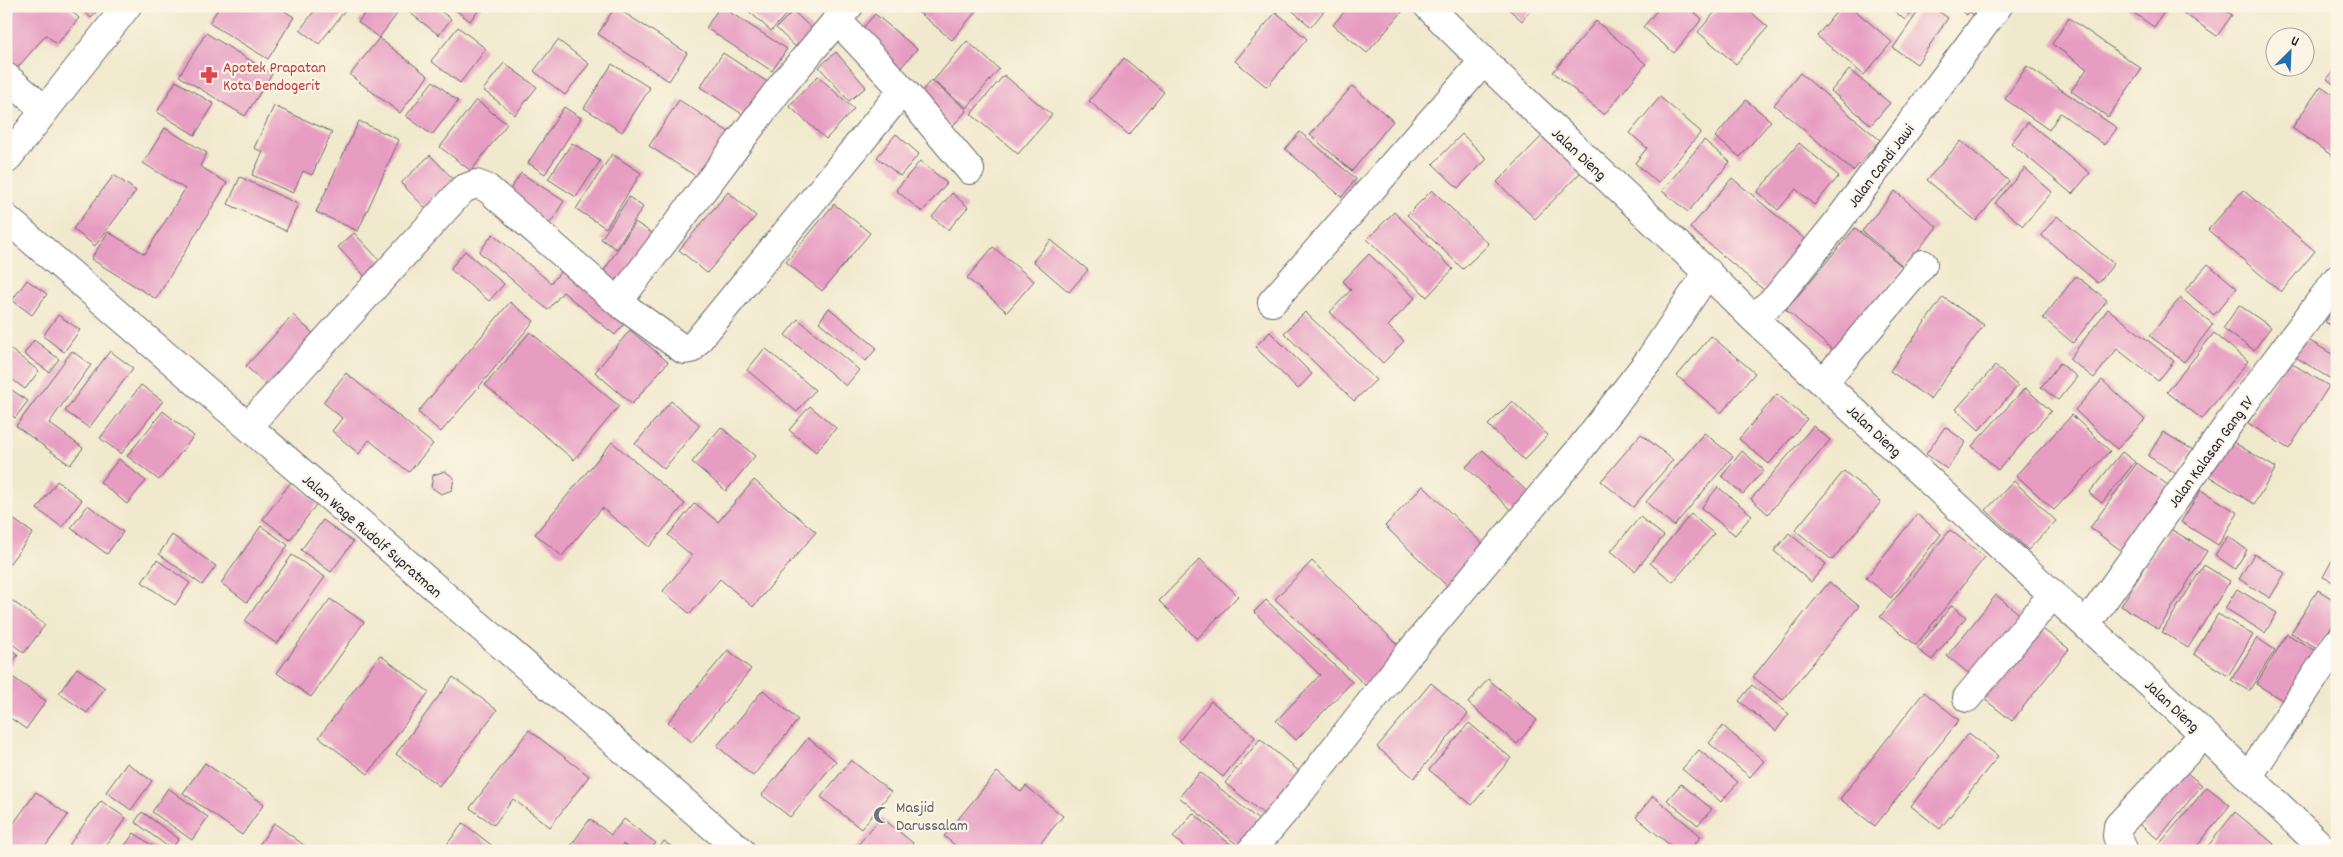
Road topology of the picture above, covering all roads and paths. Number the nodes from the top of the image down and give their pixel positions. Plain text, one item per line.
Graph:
1 (127, 6) edge
2 (1428, 6) edge
3 (1998, 6) edge
4 (843, 13) edge
5 (1483, 62) junction
6 (6, 77) edge
7 (903, 90) junction
8 (45, 110) junction
9 (6, 160) edge
10 (970, 170) dead end
11 (6, 218) edge
12 (1923, 264) dead end
13 (1708, 272) junction
14 (2337, 278) edge
15 (618, 302) junction
16 (1272, 302) dead end
17 (1753, 318) junction
18 (1824, 382) junction
19 (248, 426) junction
20 (2053, 594) junction
21 (2086, 625) junction
22 (2337, 643) edge
23 (1967, 698) dead end
24 (2204, 734) junction
25 (2248, 776) junction
26 (741, 851) edge
27 (1251, 851) edge
28 (2124, 851) edge
29 (2326, 851) edge

1 - 8 street
2 - 5 street, Jalan Dieng
3 - 17 street, Jalan Candi Jawi
4 - 7 street
4 - 15 street
5 - 13 street, Jalan Dieng
5 - 16 street
6 - 8 street
7 - 10 street
7 - 15 street
8 - 9 street
11 - 19 street, Jalan Wage Rudolf Supratman
12 - 18 street
13 - 17 street, Jalan Dieng
13 - 27 street
14 - 21 street, Jalan Kalasan Gang IV
15 - 19 street
17 - 18 street, Jalan Dieng
18 - 20 street, Jalan Dieng
19 - 26 street, Jalan Wage Rudolf Supratman
20 - 21 street, Jalan Dieng
20 - 23 street
21 - 24 street, Jalan Dieng
22 - 25 street
24 - 25 street, Jalan Dieng
24 - 28 street
25 - 29 street, Jalan Dieng

